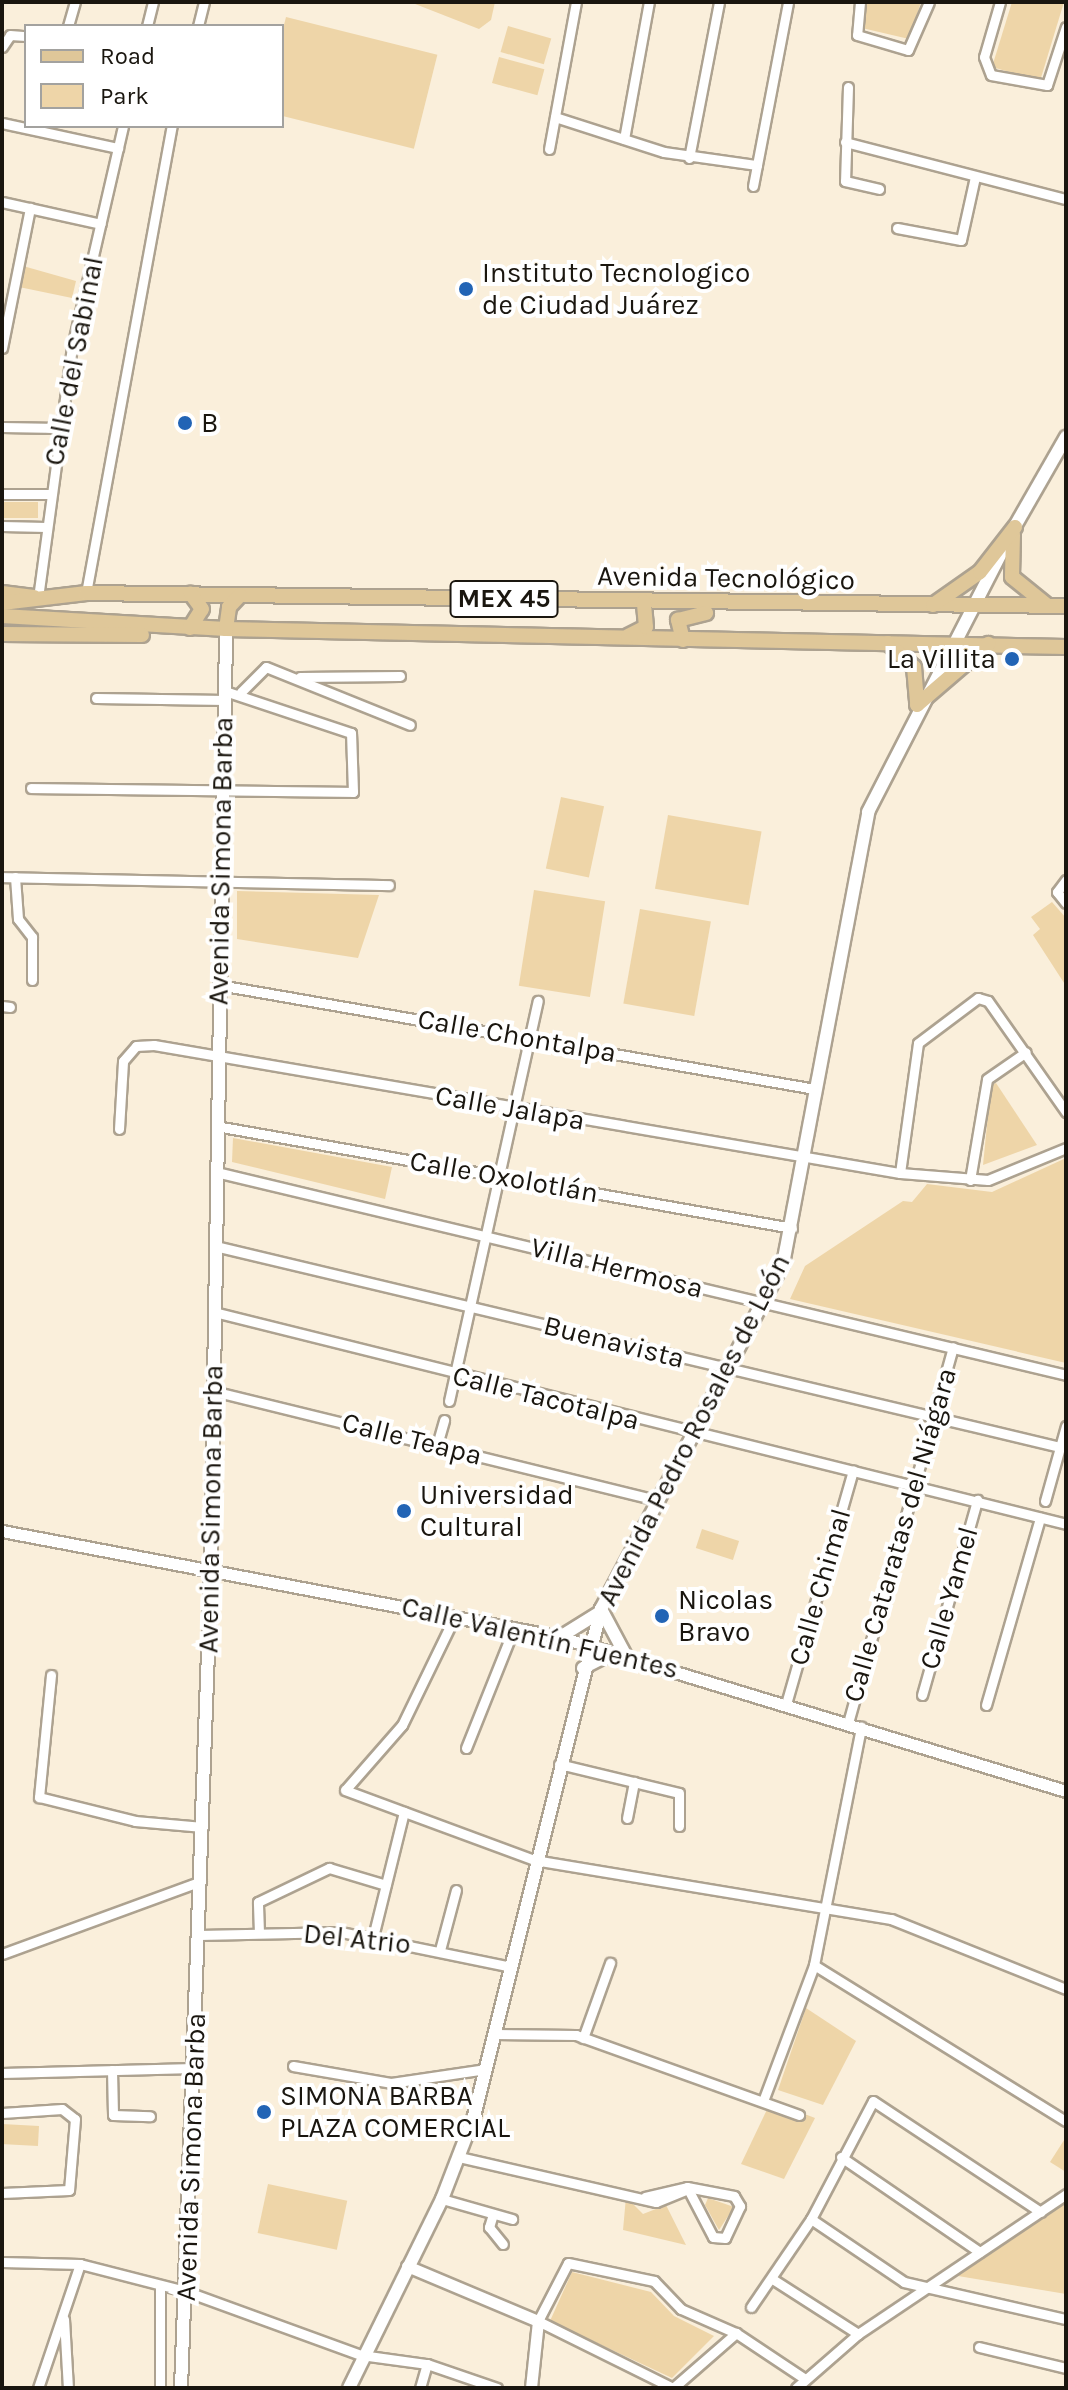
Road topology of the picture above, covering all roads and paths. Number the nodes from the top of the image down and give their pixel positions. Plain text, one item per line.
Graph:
1 (75, 2) edge
2 (153, 2) edge
3 (204, 2) edge
4 (576, 2) edge
5 (649, 2) edge
6 (719, 2) edge
7 (788, 2) edge
8 (860, 2) edge
9 (929, 2) edge
10 (1000, 2) edge
11 (69, 24) edge
12 (148, 24) edge
13 (198, 24) edge
14 (1066, 27) edge
15 (24, 36) edge
16 (2, 47) edge
17 (848, 87) dead end
18 (555, 117) junction
19 (2, 123) edge
20 (24, 126) edge
21 (123, 128) edge
22 (172, 128) edge
23 (40, 129) edge
24 (624, 139) junction
25 (845, 142) junction
26 (118, 148) junction
27 (549, 149) dead end
28 (689, 158) junction
29 (757, 165) junction
30 (975, 177) junction
31 (753, 186) dead end
32 (879, 189) dead end
33 (1066, 199) edge
34 (2, 202) edge
35 (30, 208) junction
36 (101, 224) junction
37 (897, 228) dead end
38 (2, 348) edge
39 (2, 427) edge
40 (59, 428) junction
41 (1066, 437) edge
42 (2, 494) edge
43 (51, 494) junction
44 (2, 526) edge
45 (46, 527) junction
46 (1015, 527) junction
47 (2, 593) edge
48 (86, 593) junction
49 (191, 594) junction
50 (240, 595) junction
51 (38, 598) junction
52 (644, 602) junction
53 (931, 606) junction
54 (1049, 606) junction
55 (1066, 606) edge
56 (825, 607) junction
57 (970, 608) junction
58 (9, 610) edge
59 (190, 628) junction
60 (226, 629) junction
61 (2, 634) edge
62 (624, 638) junction
63 (683, 640) junction
64 (888, 643) junction
65 (951, 644) junction
66 (988, 644) junction
67 (1066, 647) edge
68 (400, 676) dead end
69 (293, 677) junction
70 (241, 692) junction
71 (225, 696) junction
72 (96, 698) dead end
73 (917, 705) junction
74 (410, 725) dead end
75 (31, 788) dead end
76 (223, 789) junction
77 (2, 877) edge
78 (15, 877) junction
79 (221, 880) junction
80 (1066, 880) edge
81 (389, 885) dead end
82 (1066, 903) edge
83 (32, 980) dead end
84 (219, 985) junction
85 (538, 1001) dead end
86 (531, 1039) junction
87 (1026, 1052) junction
88 (218, 1055) junction
89 (815, 1089) junction
90 (514, 1109) junction
91 (1066, 1112) edge
92 (216, 1126) junction
93 (119, 1129) dead end
94 (1066, 1148) edge
95 (802, 1159) junction
96 (216, 1172) junction
97 (900, 1173) junction
98 (500, 1176) junction
99 (970, 1180) junction
100 (792, 1228) junction
101 (488, 1235) junction
102 (215, 1246) junction
103 (470, 1305) junction
104 (764, 1305) junction
105 (214, 1312) junction
106 (953, 1347) junction
107 (728, 1371) junction
108 (1066, 1375) edge
109 (455, 1377) junction
110 (213, 1391) junction
111 (449, 1401) dead end
112 (935, 1416) junction
113 (444, 1420) dead end
114 (1066, 1426) edge
115 (694, 1434) junction
116 (437, 1445) junction
117 (1060, 1447) junction
118 (853, 1470) junction
119 (916, 1485) junction
120 (657, 1500) junction
121 (977, 1500) junction
122 (1045, 1501) dead end
123 (1040, 1518) junction
124 (1066, 1524) edge
125 (2, 1531) edge
126 (211, 1568) junction
127 (601, 1609) junction
128 (455, 1616) junction
129 (514, 1628) junction
130 (560, 1637) junction
131 (589, 1645) junction
132 (621, 1652) junction
133 (583, 1668) junction
134 (51, 1675) dead end
135 (922, 1695) dead end
136 (786, 1704) junction
137 (986, 1705) dead end
138 (848, 1723) junction
139 (861, 1727) junction
140 (466, 1748) dead end
141 (559, 1764) junction
142 (634, 1782) junction
143 (1066, 1791) edge
144 (404, 1812) junction
145 (627, 1818) dead end
146 (679, 1826) dead end
147 (203, 1827) junction
148 (534, 1860) junction
149 (201, 1881) junction
150 (386, 1885) junction
151 (456, 1890) dead end
152 (826, 1910) junction
153 (259, 1933) junction
154 (199, 1935) junction
155 (373, 1937) junction
156 (440, 1950) junction
157 (2, 1954) edge
158 (610, 1963) dead end
159 (814, 1965) junction
160 (511, 1967) junction
161 (1066, 1989) edge
162 (494, 2034) junction
163 (583, 2038) junction
164 (293, 2066) dead end
165 (194, 2068) junction
166 (486, 2069) junction
167 (112, 2070) junction
168 (2, 2073) edge
169 (763, 2101) junction
170 (2, 2113) edge
171 (799, 2115) dead end
172 (150, 2116) dead end
173 (1066, 2121) edge
174 (459, 2157) junction
175 (841, 2157) junction
176 (688, 2188) junction
177 (2, 2193) edge
178 (1066, 2194) edge
179 (442, 2199) junction
180 (1041, 2212) junction
181 (493, 2214) junction
182 (512, 2219) dead end
183 (811, 2219) junction
184 (503, 2244) dead end
185 (980, 2252) junction
186 (2, 2262) edge
187 (80, 2264) junction
188 (407, 2266) junction
189 (774, 2280) junction
190 (160, 2285) junction
191 (924, 2289) junction
192 (185, 2291) junction
193 (751, 2307) dead end
194 (64, 2314) junction
195 (1066, 2319) edge
196 (538, 2321) junction
197 (736, 2333) junction
198 (858, 2334) junction
199 (979, 2347) dead end
200 (361, 2355) junction
201 (427, 2364) junction
202 (1066, 2368) edge
203 (805, 2379) junction
204 (38, 2388) edge
205 (68, 2388) edge
206 (160, 2388) edge
207 (181, 2388) edge
208 (349, 2388) edge
209 (420, 2388) edge
210 (497, 2388) edge
211 (531, 2388) edge
212 (673, 2388) edge
213 (796, 2388) edge

1 - 11 street
2 - 12 street
3 - 13 street
4 - 18 street
5 - 24 street
6 - 28 street
7 - 29 street
8 - 9 street
10 - 14 street
15 - 16 street
17 - 25 street
18 - 24 street
18 - 27 street
19 - 20 street
21 - 26 street, Calle del Sabinal
22 - 48 street
23 - 26 street
24 - 28 street
25 - 30 street
25 - 32 street
26 - 36 street, Calle del Sabinal
28 - 29 street
29 - 31 street
30 - 33 street
30 - 37 street
34 - 35 street
35 - 36 street
35 - 38 street
36 - 40 street, Calle del Sabinal
39 - 40 street
40 - 43 street, Calle del Sabinal
41 - 46 main road, Avenida Pedro Rosales de León
42 - 43 street
43 - 45 street, Calle del Sabinal
44 - 45 street
45 - 51 street, Calle del Sabinal
46 - 53 main road
46 - 54 main road
46 - 57 main road, Avenida Pedro Rosales de León
47 - 51 main road
48 - 49 main road, Avenida Tecnológico / MEX 45
48 - 51 main road, Avenida Tecnológico / MEX 45
49 - 50 main road, Avenida Tecnológico / MEX 45
49 - 59 main road
50 - 52 main road, Avenida Tecnológico / MEX 45
50 - 60 main road
51 - 58 main road, Avenida Tecnológico / MEX 45
52 - 56 main road, Avenida Tecnológico / MEX 45
52 - 62 main road
53 - 56 main road, Avenida Tecnológico / MEX 45
53 - 57 main road, Avenida Tecnológico / MEX 45
54 - 55 main road, Avenida Tecnológico / MEX 45
54 - 57 main road, Avenida Tecnológico / MEX 45
56 - 63 main road
57 - 65 main road, Avenida Pedro Rosales de León
58 - 59 main road, Avenida Tecnológico / MEX 45
59 - 60 main road, Avenida Tecnológico / MEX 45
60 - 61 main road
60 - 62 main road, Avenida Tecnológico / MEX 45
60 - 71 main road, Avenida Simona Barba
62 - 63 main road, Avenida Tecnológico / MEX 45
63 - 64 main road, Avenida Tecnológico / MEX 45
64 - 65 main road, Avenida Tecnológico / MEX 45
64 - 73 main road
65 - 66 main road, Avenida Tecnológico / MEX 45
65 - 73 main road, Avenida Pedro Rosales de León
66 - 67 main road, Avenida Tecnológico / MEX 45
66 - 73 main road
68 - 69 street
69 - 70 street
69 - 74 street
70 - 71 street
70 - 76 street
71 - 72 street
71 - 76 main road, Avenida Simona Barba
73 - 89 main road, Avenida Pedro Rosales de León
75 - 76 street
76 - 79 main road, Avenida Simona Barba
77 - 78 street
78 - 79 street
78 - 83 street
79 - 81 street
79 - 84 main road, Avenida Simona Barba
80 - 82 street
84 - 86 street, Calle Chontalpa
84 - 88 main road, Avenida Simona Barba
85 - 86 street
86 - 89 street, Calle Chontalpa
86 - 90 street
87 - 91 street
87 - 97 street
87 - 99 street
88 - 90 street, Calle Jalapa
88 - 92 main road, Avenida Simona Barba
88 - 93 street, Calle Jalapa
89 - 95 main road, Avenida Pedro Rosales de León
90 - 95 street, Calle Jalapa
90 - 98 street
92 - 96 main road, Avenida Simona Barba
92 - 98 street, Calle Oxolotlán
94 - 99 street, Calle Jalapa
95 - 97 street, Calle Jalapa
95 - 100 main road, Avenida Pedro Rosales de León
96 - 101 street, Villa Hermosa
96 - 102 main road, Avenida Simona Barba
97 - 99 street, Calle Jalapa
98 - 100 street, Calle Oxolotlán
98 - 101 street
100 - 104 main road, Avenida Pedro Rosales de León
101 - 103 street
101 - 104 street, Villa Hermosa
102 - 103 street, Buenavista
102 - 105 main road, Avenida Simona Barba
103 - 107 street, Buenavista
103 - 109 street
104 - 106 street, Villa Hermosa
104 - 107 main road, Avenida Pedro Rosales de León
105 - 109 street, Calle Tacotalpa
105 - 110 main road, Avenida Simona Barba
106 - 108 street, Villa Hermosa
106 - 112 street, Calle Cataratas del Niágara
107 - 112 street, Buenavista
107 - 115 main road, Avenida Pedro Rosales de León
109 - 111 street
109 - 115 street, Calle Tacotalpa
110 - 116 street, Calle Teapa
110 - 126 main road, Avenida Simona Barba
112 - 117 street, Buenavista
112 - 119 street, Calle Cataratas del Niágara
113 - 116 street
114 - 117 street
115 - 118 street, Calle Tacotalpa
115 - 120 main road, Avenida Pedro Rosales de León
116 - 120 street, Calle Teapa
117 - 122 street
118 - 119 street, Calle Tacotalpa
118 - 136 street, Calle Chimal
119 - 121 street, Calle Tacotalpa
119 - 138 street, Calle Cataratas del Niágara
120 - 127 main road, Avenida Pedro Rosales de León
121 - 123 street, Calle Tacotalpa
121 - 135 street, Calle Yamel
123 - 124 street, Calle Tacotalpa
123 - 137 street
125 - 126 street, Calle Valentín Fuentes
126 - 128 street, Calle Valentín Fuentes
126 - 147 main road, Avenida Simona Barba
127 - 130 main road
127 - 131 main road, Avenida Pedro Rosales de León
127 - 132 main road
128 - 129 street, Calle Valentín Fuentes
128 - 144 street
129 - 130 street, Calle Valentín Fuentes
129 - 140 street
130 - 131 street, Calle Valentín Fuentes
131 - 132 street, Calle Valentín Fuentes
131 - 133 main road, Avenida Pedro Rosales de León
132 - 133 main road
132 - 136 street, Calle Valentín Fuentes
133 - 141 main road, Avenida Pedro Rosales de León
134 - 147 street
136 - 138 street, Calle Valentín Fuentes
138 - 139 street, Calle Valentín Fuentes
139 - 143 street, Calle Valentín Fuentes
139 - 152 street, Calle Cataratas del Niágara
141 - 142 street
141 - 148 main road, Avenida Pedro Rosales de León
142 - 145 street
142 - 146 street
144 - 148 street
144 - 150 street
147 - 149 main road, Avenida Simona Barba
148 - 152 street
148 - 160 main road, Avenida Pedro Rosales de León
149 - 154 main road, Avenida Simona Barba
149 - 157 street
150 - 153 street
150 - 155 street
151 - 156 street
152 - 159 street, Calle Cataratas del Niágara
152 - 161 street
153 - 154 street, Del Atrio
153 - 155 street, Del Atrio
154 - 165 main road, Avenida Simona Barba
155 - 156 street, Del Atrio
156 - 160 street, Del Atrio
158 - 163 street
159 - 169 street, Calle Cataratas del Niágara
159 - 173 street
160 - 162 main road, Avenida Pedro Rosales de León
162 - 163 street
162 - 166 main road, Avenida Pedro Rosales de León
163 - 169 street
164 - 166 street
165 - 167 street
165 - 192 main road, Avenida Simona Barba
166 - 174 main road, Avenida Pedro Rosales de León
167 - 168 street
167 - 172 street
169 - 171 street
170 - 177 street
174 - 176 street
174 - 179 main road, Avenida Pedro Rosales de León
175 - 180 street
175 - 183 street
175 - 185 street
176 - 176 street
178 - 180 street
179 - 181 street
179 - 188 main road, Avenida Pedro Rosales de León
180 - 185 street
181 - 182 street
181 - 184 street
183 - 189 street
183 - 191 street
185 - 191 street
186 - 187 street
187 - 190 street
187 - 194 street
188 - 196 street
188 - 200 main road, Avenida Pedro Rosales de León
189 - 193 street
189 - 198 street
190 - 192 street
190 - 206 street
191 - 195 street
191 - 198 street
192 - 200 street
192 - 207 main road, Avenida Simona Barba
194 - 204 street
194 - 205 street
196 - 197 street
196 - 211 street
196 - 212 street
197 - 203 street
197 - 212 street
198 - 203 street
199 - 202 street
200 - 201 street
200 - 208 main road, Avenida Pedro Rosales de León
201 - 209 street
201 - 210 street
203 - 213 street

